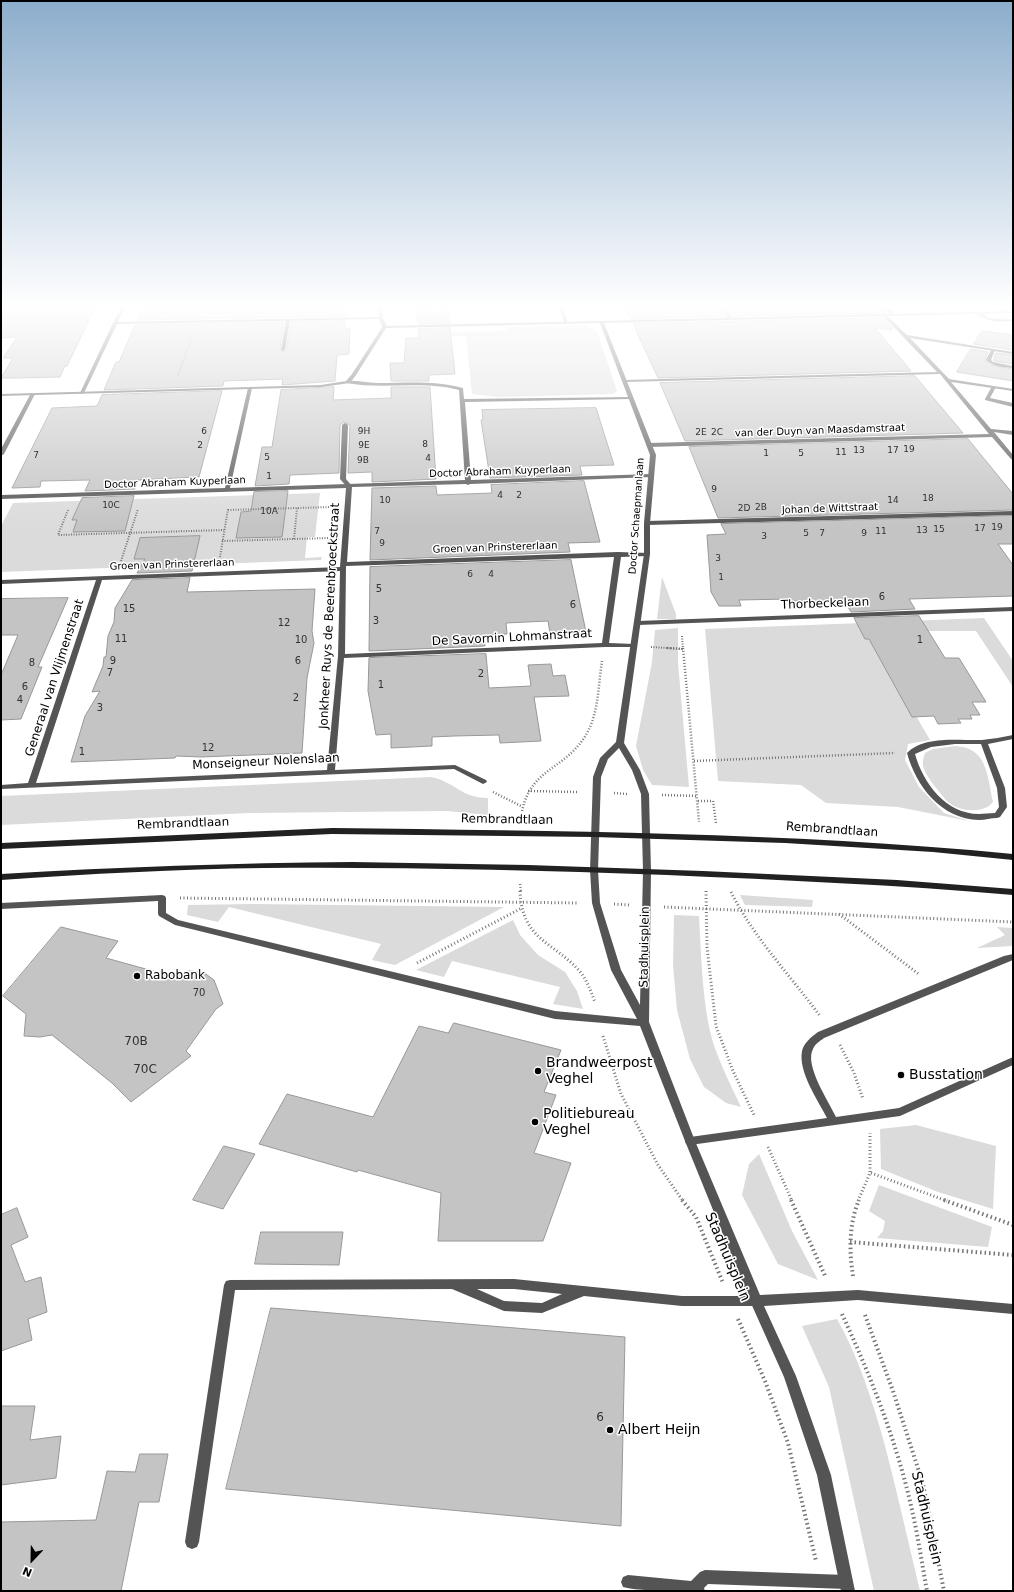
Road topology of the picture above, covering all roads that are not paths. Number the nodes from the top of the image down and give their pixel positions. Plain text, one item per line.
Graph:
1 (88, 380) edge
2 (652, 380) edge
3 (946, 380) edge
4 (948, 380) edge
5 (624, 381) joint
6 (348, 382) joint
7 (994, 387) junction
8 (250, 388) junction
9 (1013, 390) edge
10 (82, 393) junction
11 (33, 394) junction
12 (1, 395) edge
13 (630, 398) junction
14 (462, 401) junction
15 (1013, 405) edge
16 (345, 425) dead end
17 (988, 430) junction
18 (1013, 433) edge
19 (993, 435) junction
20 (649, 445) junction
21 (1, 454) edge
22 (1013, 458) edge
23 (651, 476) junction
24 (468, 483) junction
25 (349, 486) junction
26 (229, 490) junction
27 (1, 497) edge
28 (1013, 513) edge
29 (646, 523) junction
30 (618, 554) junction
31 (647, 554) junction
32 (343, 567) junction
33 (100, 578) junction
34 (1, 582) edge
35 (1013, 609) edge
36 (638, 623) junction
37 (605, 645) junction
38 (634, 646) junction
39 (341, 656) junction
40 (1013, 737) edge
41 (984, 742) junction
42 (620, 743) junction
43 (331, 771) junction
44 (483, 782) road end
45 (31, 785) junction
46 (1, 787) edge
47 (594, 834) junction
48 (646, 835) junction
49 (1, 846) edge
50 (1013, 857) edge
51 (594, 870) junction
52 (646, 872) junction
53 (1, 877) edge
54 (1013, 892) edge
55 (1, 906) edge
56 (1013, 958) edge
57 (644, 1023) junction
58 (1013, 1061) edge
59 (833, 1120) junction
60 (690, 1141) junction
61 (453, 1284) junction
62 (582, 1291) junction
63 (756, 1301) junction
64 (1013, 1309) edge
65 (192, 1542) dead end
66 (628, 1582) dead end
67 (847, 1586) edge
68 (696, 1590) edge

1 - 10 street
2 - 5 street
3 - 17 street
4 - 7 street
5 - 13 street, Doctor Schaepmanlaan
6 - 8 street
6 - 14 street
7 - 9 street
7 - 15 street
8 - 10 street
8 - 26 street
10 - 11 street
11 - 12 street
11 - 21 street
13 - 14 street
13 - 20 street, Doctor Schaepmanlaan
14 - 24 street
16 - 25 street
17 - 18 street
17 - 19 street
19 - 20 street, van der Duyn van Maasdamstraat
19 - 22 street
20 - 23 street, Doctor Schaepmanlaan
23 - 24 street, Doctor Abraham Kuyperlaan
23 - 29 street, Doctor Schaepmanlaan
24 - 25 street, Doctor Abraham Kuyperlaan
25 - 26 street, Doctor Abraham Kuyperlaan
25 - 32 street, Jonkheer Ruys de Beerenbroeckstraat
26 - 27 street, Doctor Abraham Kuyperlaan
28 - 29 street, Johan de Wittstraat
29 - 31 street, Doctor Schaepmanlaan
30 - 31 street, Groen van Prinstererlaan
30 - 32 street, Groen van Prinstererlaan
30 - 37 street, Doctor Schaepmanlaan
31 - 36 street, Doctor Schaepmanlaan
32 - 33 street, Groen van Prinstererlaan
32 - 39 street, Jonkheer Ruys de Beerenbroeckstraat
33 - 34 street, Groen van Prinstererlaan
33 - 45 street, Generaal van Vlijmenstraat
35 - 36 street, Thorbeckelaan
36 - 38 street, Doctor Schaepmanlaan
37 - 38 street, De Savornin Lohmanstraat
37 - 39 street, De Savornin Lohmanstraat
38 - 42 street, Doctor Schaepmanlaan
39 - 43 street, Jonkheer Ruys de Beerenbroeckstraat
40 - 41 street
41 - 41 street
42 - 47 street
42 - 48 street
43 - 44 street, Monseigneur Nolenslaan
43 - 45 street, Monseigneur Nolenslaan
45 - 46 street, Monseigneur Nolenslaan
47 - 48 main road, Rembrandtlaan
47 - 49 main road, Rembrandtlaan
47 - 51 street
48 - 50 main road, Rembrandtlaan
48 - 52 street
51 - 52 main road
51 - 53 main road
51 - 57 street, Stadhuisplein
52 - 54 main road
52 - 57 street, Stadhuisplein
55 - 57 street
56 - 59 street
57 - 60 street, Stadhuisplein
58 - 59 street
59 - 60 street
60 - 63 street, Stadhuisplein
61 - 62 street
61 - 62 street
61 - 65 street
62 - 63 street
63 - 64 street, Stadhuisplein
63 - 67 street, Stadhuisplein
66 - 68 street
67 - 68 street

